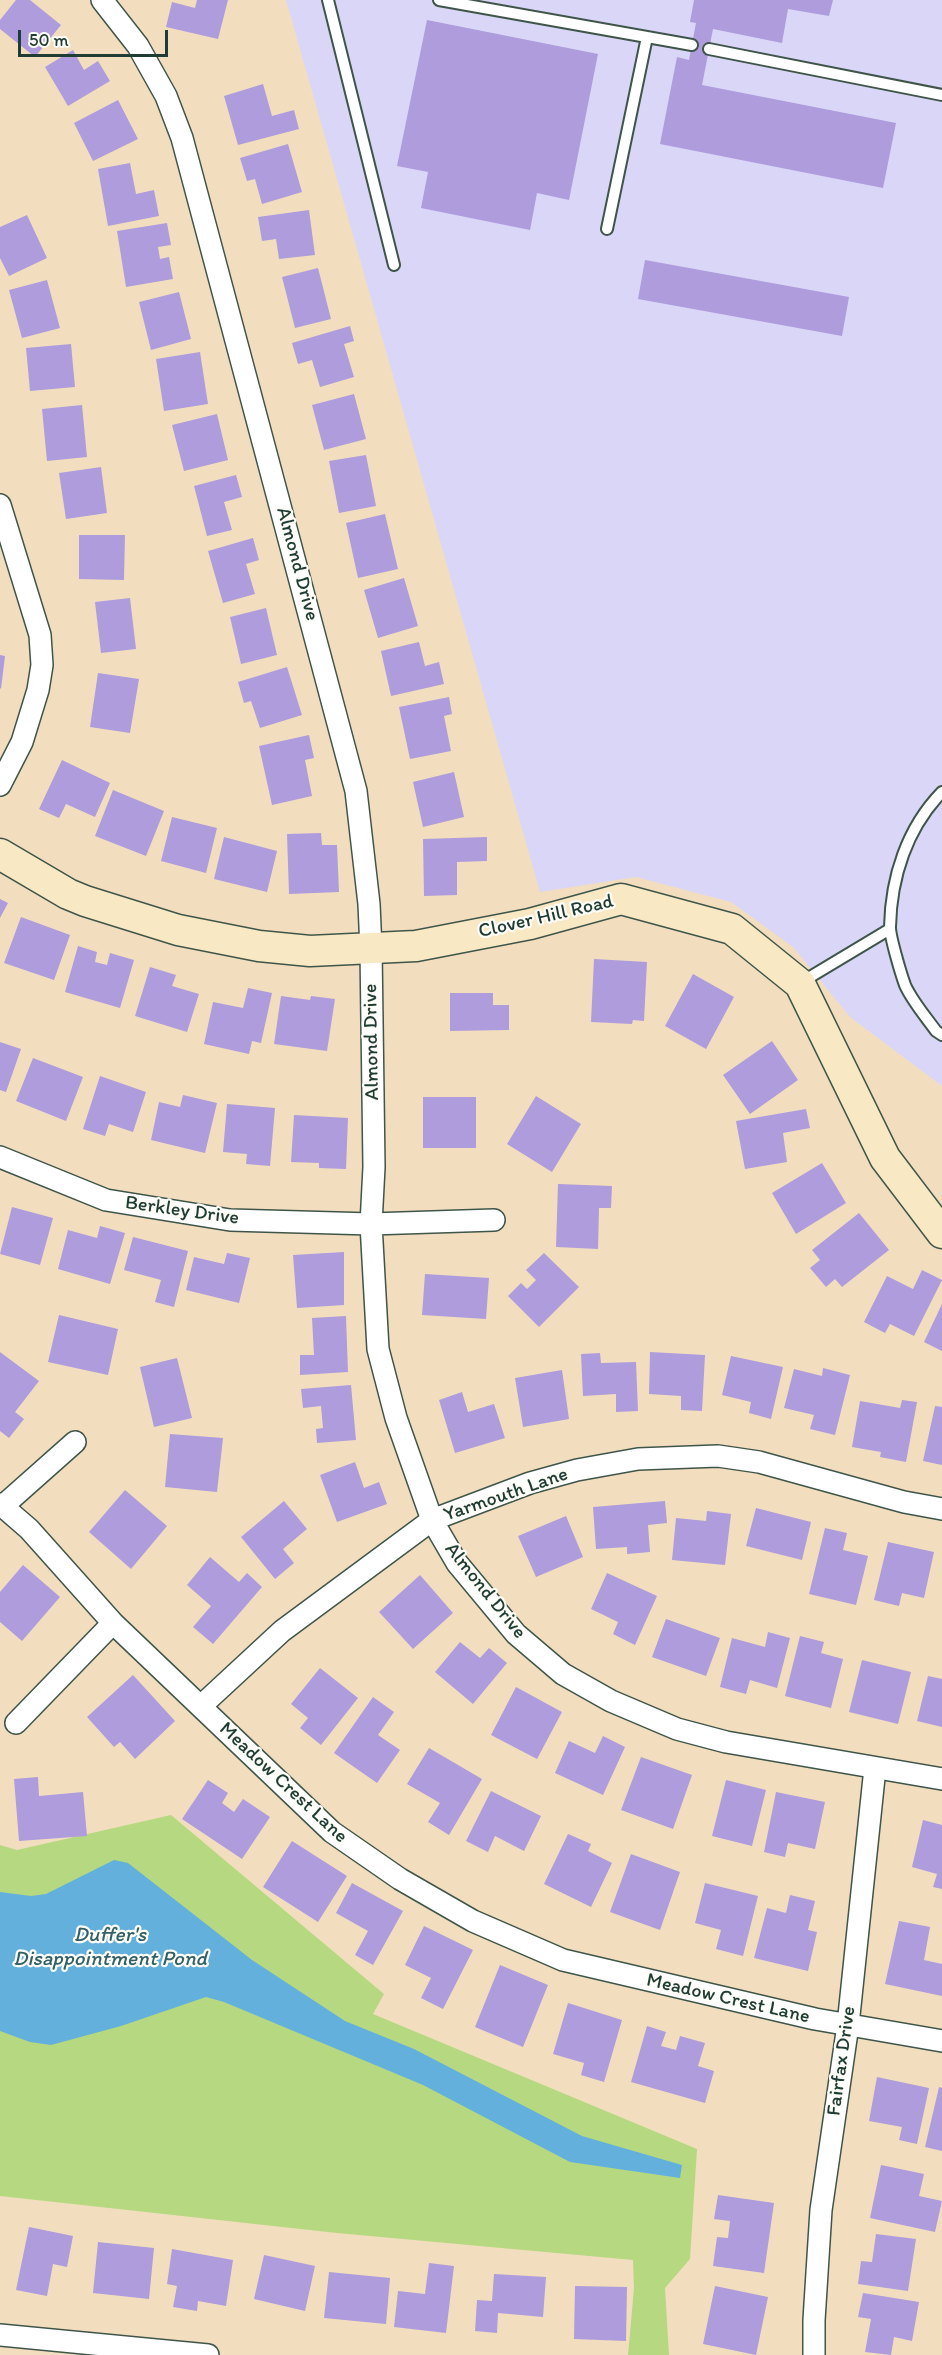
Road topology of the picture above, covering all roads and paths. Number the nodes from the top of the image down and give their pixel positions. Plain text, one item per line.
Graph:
1 (102, 0) edge
2 (327, 0) edge
3 (439, 0) edge
4 (647, 37) junction
5 (692, 45) dead end
6 (709, 49) dead end
7 (942, 95) edge
8 (607, 230) dead end
9 (394, 265) dead end
10 (0, 505) edge
11 (0, 785) edge
12 (942, 792) edge
13 (0, 854) edge
14 (890, 929) junction
15 (371, 949) junction
16 (800, 984) junction
17 (942, 1035) edge
18 (0, 1157) edge
19 (494, 1220) dead end
20 (371, 1224) junction
21 (942, 1233) edge
22 (75, 1442) dead end
23 (2, 1505) edge
24 (942, 1509) edge
25 (432, 1520) junction
26 (113, 1623) junction
27 (201, 1706) junction
28 (16, 1723) dead end
29 (875, 1768) junction
30 (942, 1779) edge
31 (848, 2025) junction
32 (942, 2041) edge
33 (0, 2335) edge
34 (208, 2355) edge
35 (814, 2355) edge

1 - 15 street, Almond Drive
2 - 9 lane
3 - 4 lane
4 - 5 lane
4 - 8 lane
6 - 7 lane
10 - 11 street
12 - 14 lane
13 - 15 street, Clover Hill Road
14 - 16 lane
14 - 17 lane
15 - 16 street, Clover Hill Road
15 - 20 street, Almond Drive
16 - 21 street, Clover Hill Road
18 - 20 street, Berkley Drive
19 - 20 street, Berkley Drive
20 - 25 street, Almond Drive
22 - 23 street
23 - 26 street, Meadow Crest Lane
24 - 25 street, Yarmouth Lane
25 - 27 street, Yarmouth Lane
25 - 29 street, Almond Drive
26 - 27 street, Meadow Crest Lane
26 - 28 street
27 - 31 street, Meadow Crest Lane
29 - 30 street, Almond Drive
29 - 31 street, Fairfax Drive
31 - 32 street, Meadow Crest Lane
31 - 35 street, Fairfax Drive
33 - 34 street

